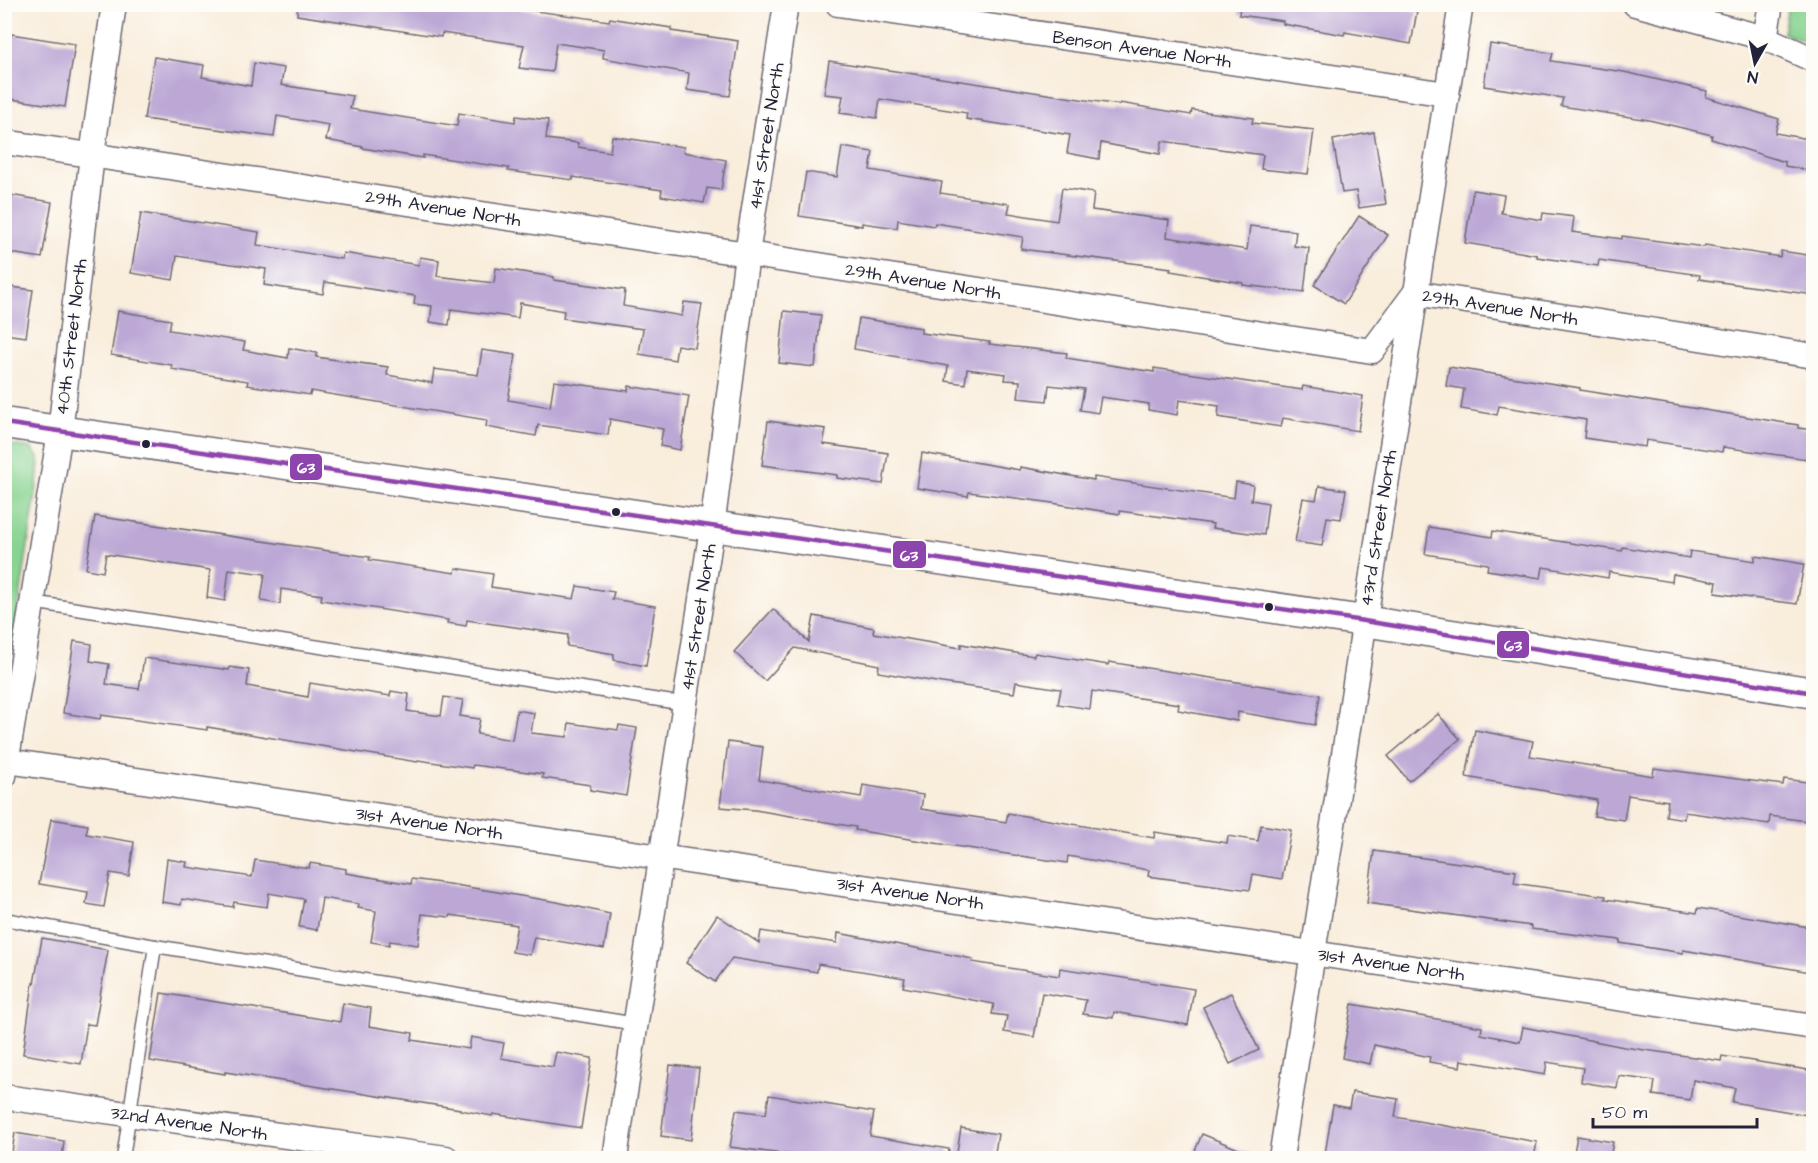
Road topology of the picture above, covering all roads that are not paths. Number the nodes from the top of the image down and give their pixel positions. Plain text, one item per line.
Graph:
1 (114, 4) edge
2 (786, 4) edge
3 (838, 4) edge
4 (1461, 4) edge
5 (1635, 4) edge
6 (1770, 4) edge
7 (1765, 38) junction
8 (1814, 60) edge
9 (1446, 94) junction
10 (4, 142) edge
11 (92, 155) junction
12 (747, 254) junction
13 (1415, 293) junction
14 (1814, 356) edge
15 (4, 423) edge
16 (60, 432) junction
17 (712, 528) junction
18 (32, 602) junction
19 (1364, 621) junction
20 (1814, 693) edge
21 (685, 704) junction
22 (6, 769) edge
23 (662, 857) junction
24 (4, 920) edge
25 (155, 946) junction
26 (1312, 952) junction
27 (636, 1024) junction
28 (1814, 1027) edge
29 (4, 1096) edge
30 (130, 1114) junction
31 (123, 1158) edge
32 (446, 1158) edge
33 (615, 1158) edge
34 (1281, 1158) edge

1 - 11 street, 40th Street North
2 - 12 street, 41st Street North
3 - 9 street, Benson Avenue North
4 - 9 street, 43rd Street North
5 - 7 street
6 - 7 street
7 - 8 street
9 - 13 street, 43rd Street North
10 - 11 street, 29th Avenue North
11 - 12 street, 29th Avenue North
11 - 16 street, 40th Street North
12 - 13 street, 29th Avenue North
12 - 17 street, 41st Street North
13 - 14 street, 29th Avenue North
13 - 19 street, 43rd Street North
15 - 16 street
16 - 17 street
16 - 18 street, 40th Street North
17 - 19 street
17 - 21 street, 41st Street North
18 - 21 lane
18 - 22 street, 40th Street North
19 - 20 street
19 - 26 street, 43rd Street North
21 - 23 street, 41st Street North
22 - 23 street, 31st Avenue North
23 - 26 street, 31st Avenue North
23 - 27 street, 41st Street North
24 - 25 lane
25 - 27 lane
25 - 30 lane
26 - 28 street, 31st Avenue North
26 - 34 street, 43rd Street North
27 - 33 street, 41st Street North
29 - 30 street, 32nd Avenue North
30 - 31 lane
30 - 32 street, 32nd Avenue North

